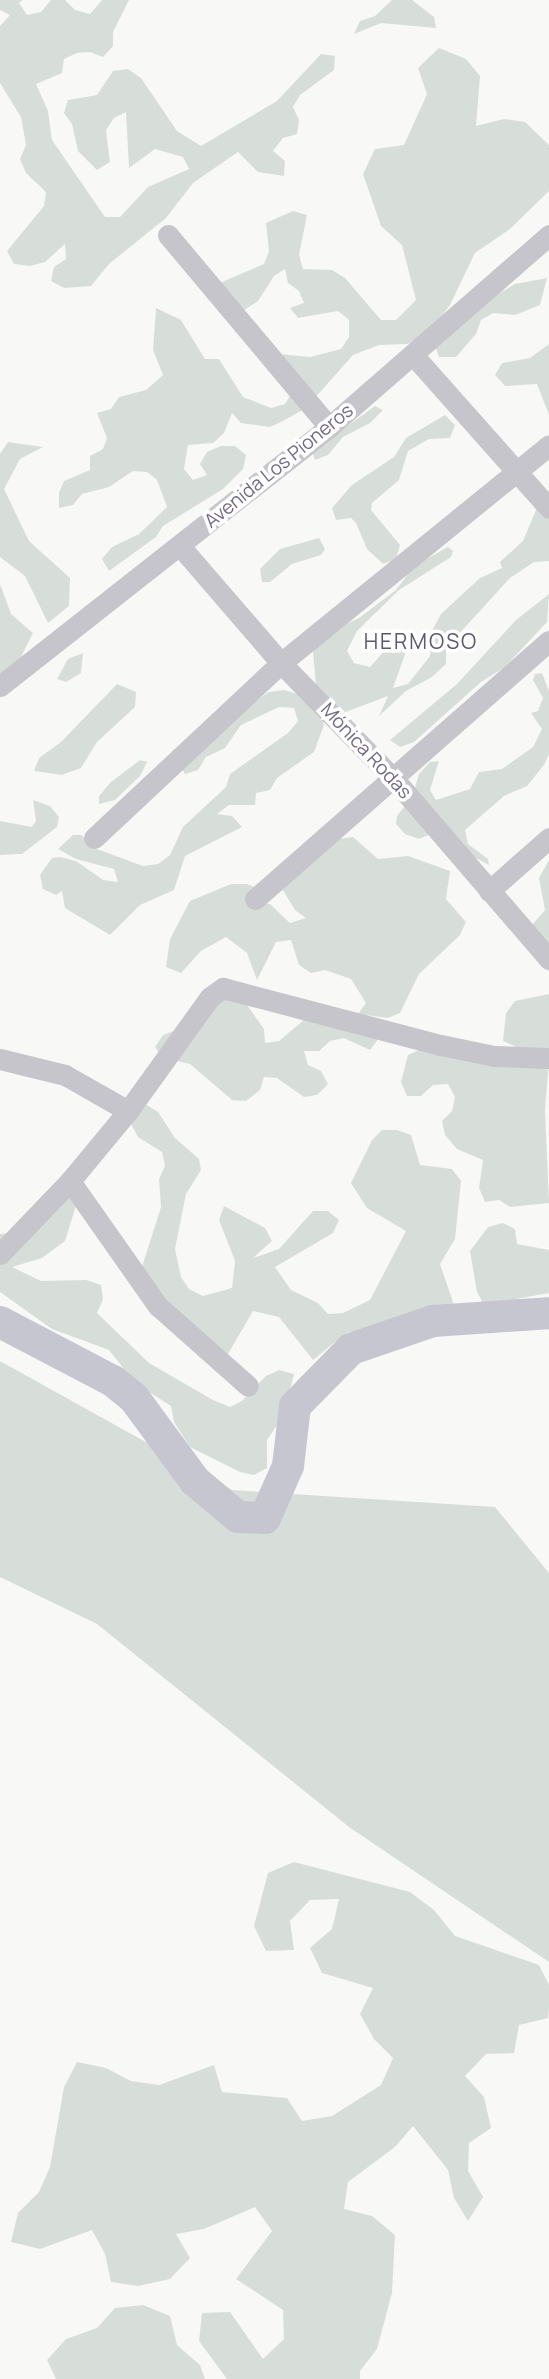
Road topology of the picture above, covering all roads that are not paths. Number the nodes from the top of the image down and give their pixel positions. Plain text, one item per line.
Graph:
1 (168, 235) dead end
2 (549, 235) edge
3 (414, 356) junction
4 (329, 427) junction
5 (549, 445) edge
6 (517, 472) junction
7 (549, 508) edge
8 (180, 546) junction
9 (549, 641) edge
10 (281, 663) junction
11 (0, 686) edge
12 (394, 779) junction
13 (94, 838) dead end
14 (549, 838) edge
15 (489, 891) junction
16 (255, 898) dead end
17 (549, 959) edge
18 (549, 1058) edge
19 (0, 1059) edge
20 (128, 1111) junction
21 (70, 1181) junction
22 (0, 1254) edge
23 (248, 1386) dead end

1 - 4 street
2 - 3 street, Avenida Los Pioneros
3 - 4 street, Avenida Los Pioneros
3 - 6 street
4 - 8 street, Avenida Los Pioneros
5 - 6 street
6 - 7 street
6 - 10 street
8 - 10 street, Mónica Rodas
8 - 11 street, Avenida Los Pioneros
9 - 12 street
10 - 12 street, Mónica Rodas
10 - 13 street
12 - 15 street, Mónica Rodas
12 - 16 street
14 - 15 street
15 - 17 street, Mónica Rodas
18 - 20 street
19 - 20 street
20 - 21 street
21 - 22 street
21 - 23 street

